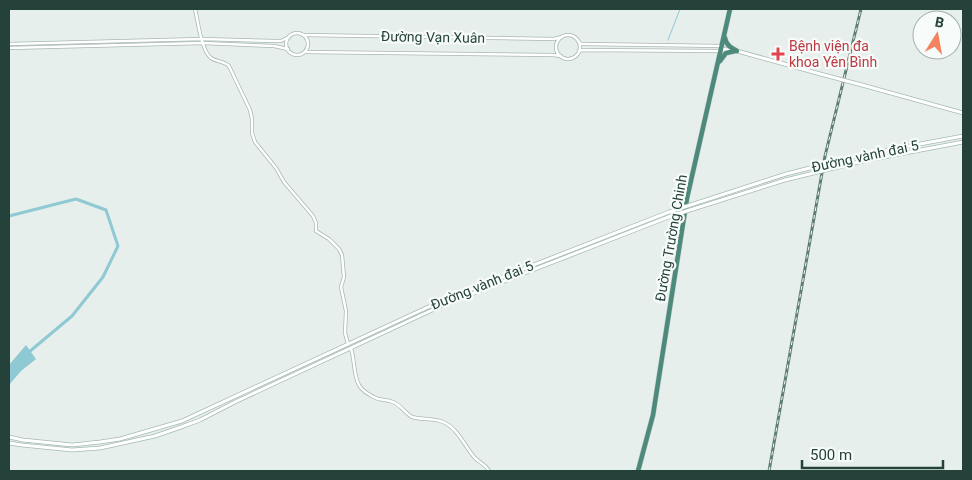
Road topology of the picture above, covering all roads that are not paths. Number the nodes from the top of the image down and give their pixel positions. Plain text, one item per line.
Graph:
1 (195, 9) edge
2 (730, 9) edge
3 (726, 29) junction
4 (303, 35) junction
5 (289, 37) junction
6 (562, 37) junction
7 (202, 41) junction
8 (578, 41) junction
9 (9, 44) edge
10 (9, 48) edge
11 (288, 49) junction
12 (721, 49) junction
13 (580, 51) junction
14 (737, 51) junction
15 (305, 52) junction
16 (561, 56) junction
17 (718, 64) junction
18 (963, 113) edge
19 (963, 136) edge
20 (963, 142) edge
21 (670, 214) junction
22 (349, 344) junction
23 (351, 350) junction
24 (9, 437) edge
25 (9, 443) edge
26 (489, 471) edge
27 (638, 471) edge

1 - 7 street
2 - 3 highway, Đường Trường Chinh
3 - 12 highway, Đường Trường Chinh
3 - 14 highway
4 - 5 street
4 - 6 street, Đường Vạn Xuân
4 - 15 street
5 - 7 street
5 - 11 street
6 - 8 street
6 - 16 street
7 - 9 street
7 - 10 street
7 - 11 street
7 - 22 street
8 - 12 street
8 - 13 street
11 - 15 street
12 - 13 street
12 - 14 main road
12 - 17 highway, Đường Trường Chinh
13 - 16 street
14 - 17 highway
14 - 18 main road, bridge
15 - 16 street, Đường Vạn Xuân
17 - 27 highway, Đường Trường Chinh
19 - 21 main road, Đường vành đai 5, bridge
20 - 21 main road, Đường vành đai 5, bridge
21 - 22 main road, Đường vành đai 5
21 - 23 main road, Đường vành đai 5
22 - 23 main road
22 - 24 main road, Đường vành đai 5
23 - 25 main road, Đường vành đai 5
23 - 26 street

